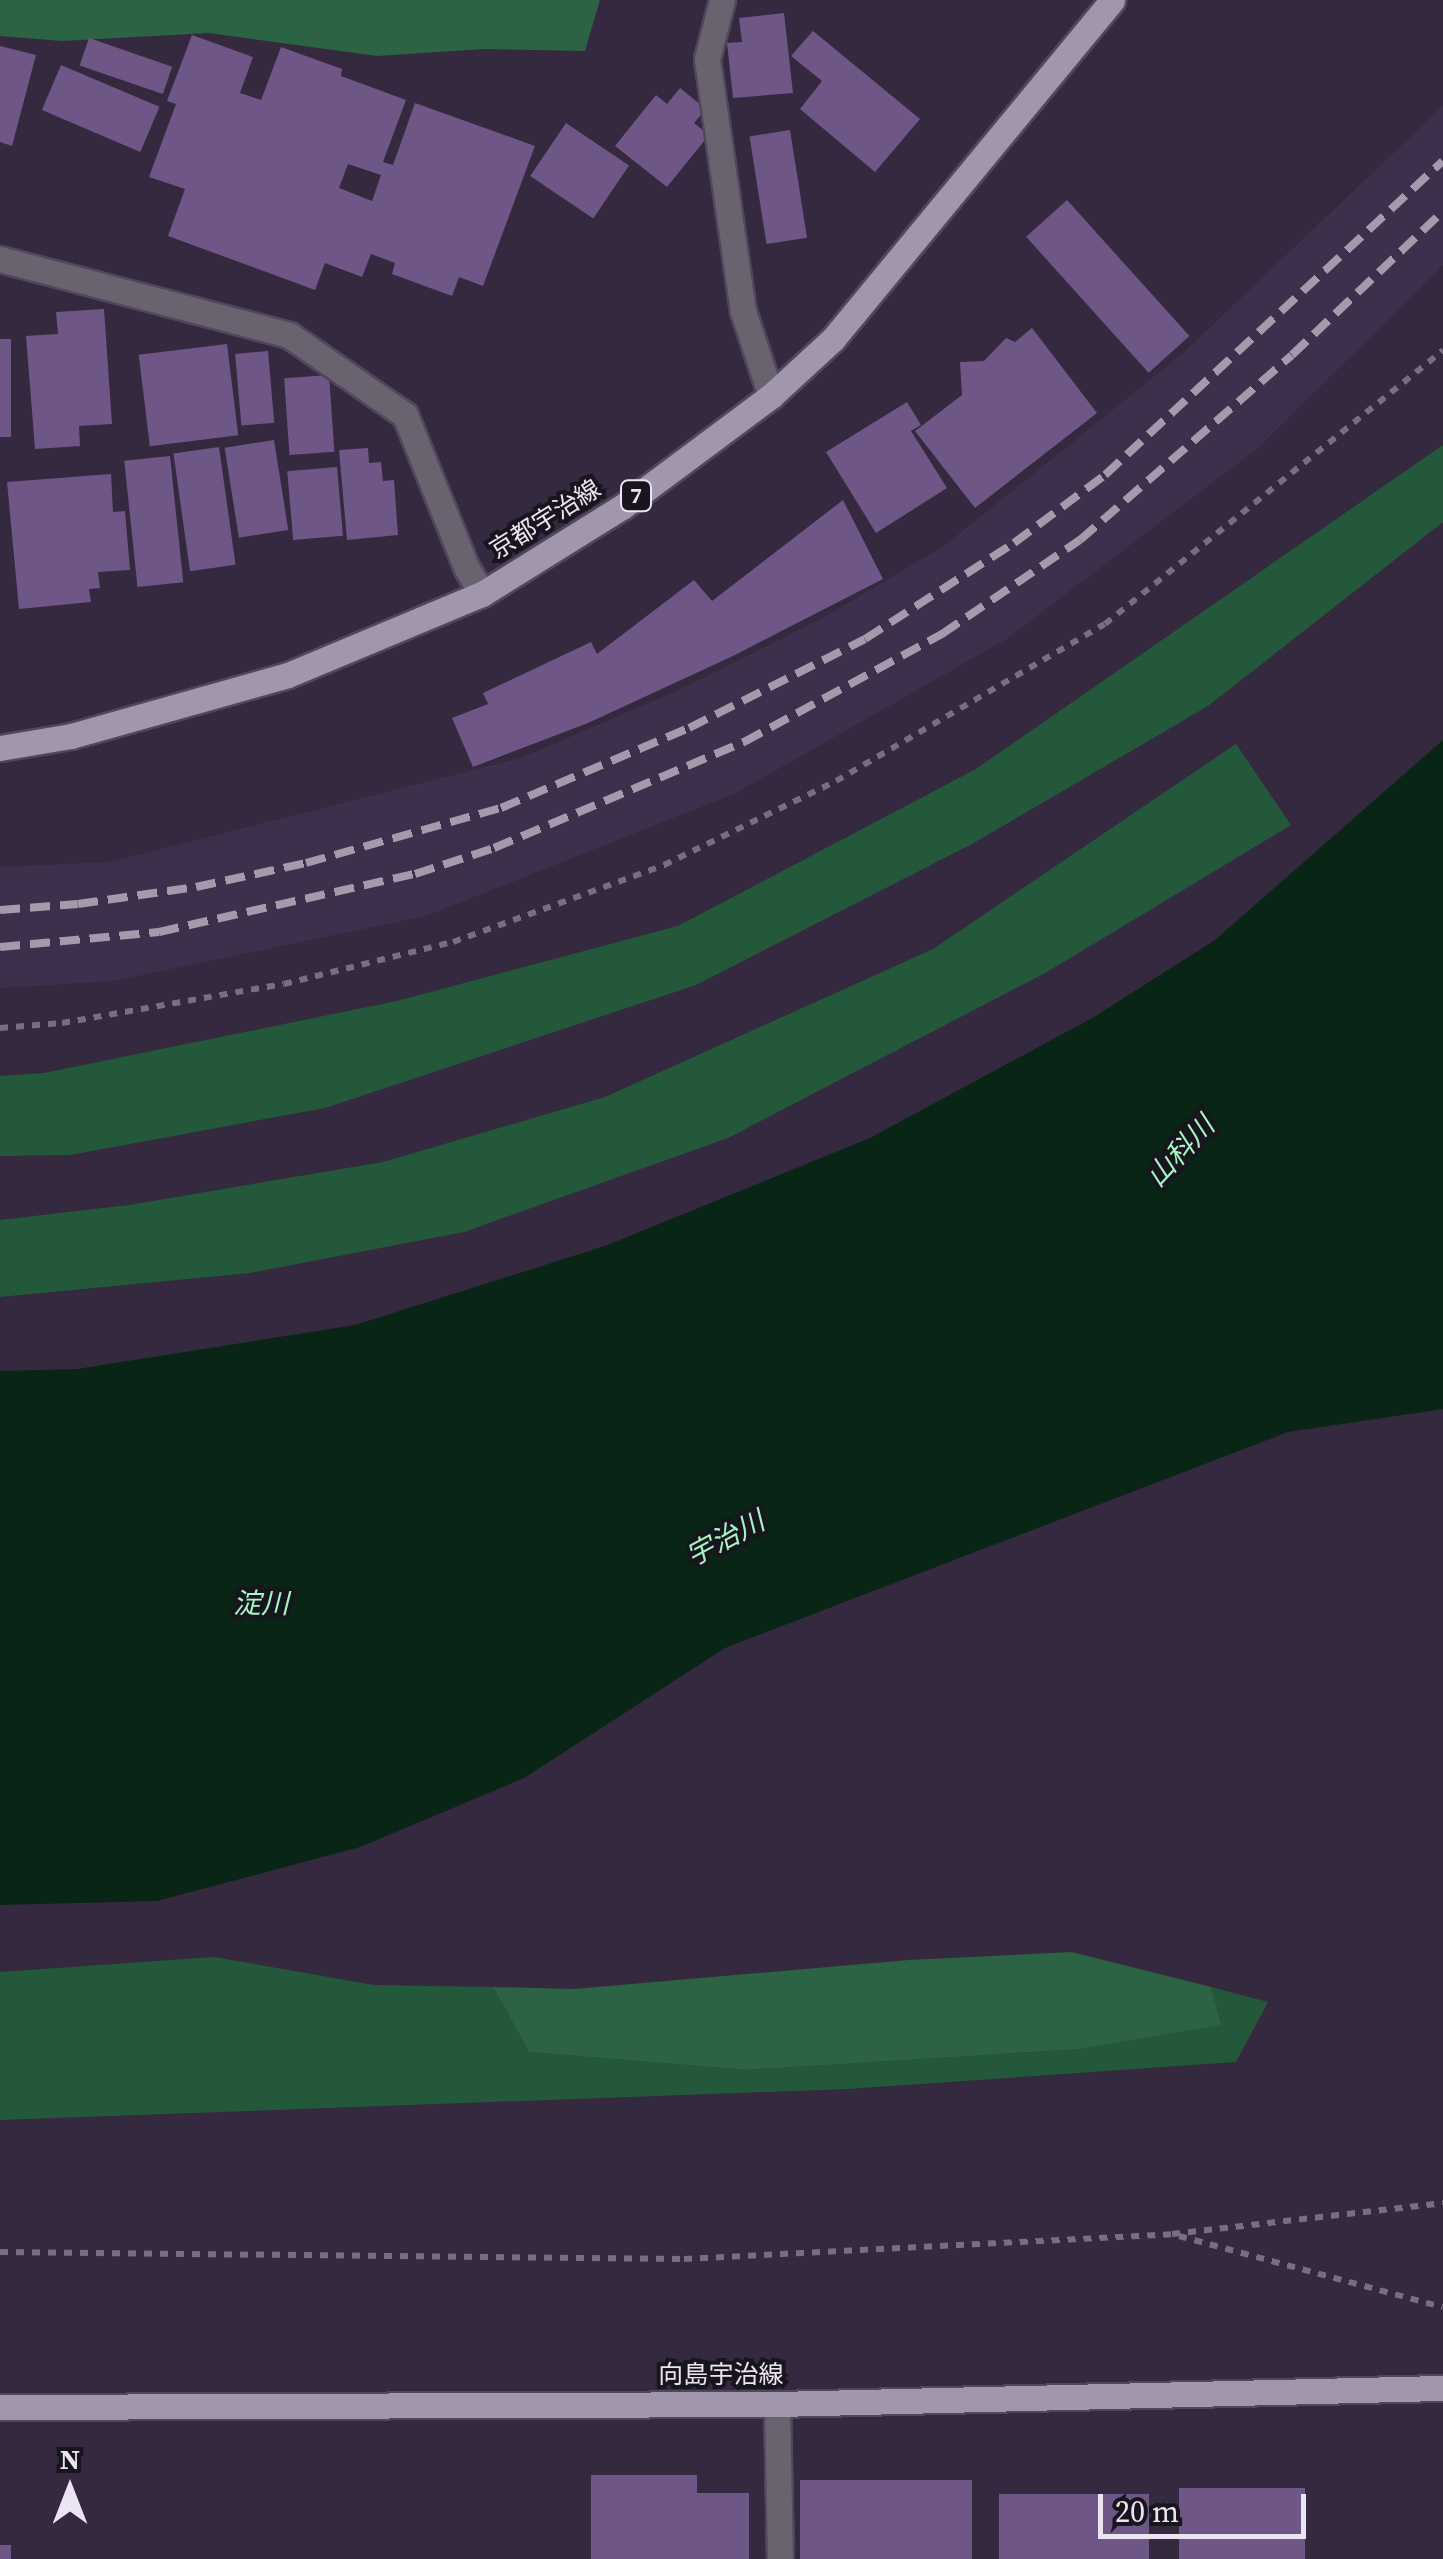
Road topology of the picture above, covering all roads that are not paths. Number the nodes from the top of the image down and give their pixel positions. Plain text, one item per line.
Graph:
1 (722, 0) edge
2 (1112, 0) edge
3 (0, 259) edge
4 (771, 396) junction
5 (482, 594) junction
6 (0, 748) edge
7 (1443, 2388) edge
8 (777, 2404) junction
9 (0, 2407) edge
10 (780, 2559) edge

1 - 4 street
2 - 4 main road, 京都宇治線 / 7
3 - 5 street
4 - 5 main road, 京都宇治線 / 7
5 - 6 main road, 京都宇治線 / 7
7 - 8 main road, 向島宇治線
8 - 9 main road, 向島宇治線
8 - 10 street

